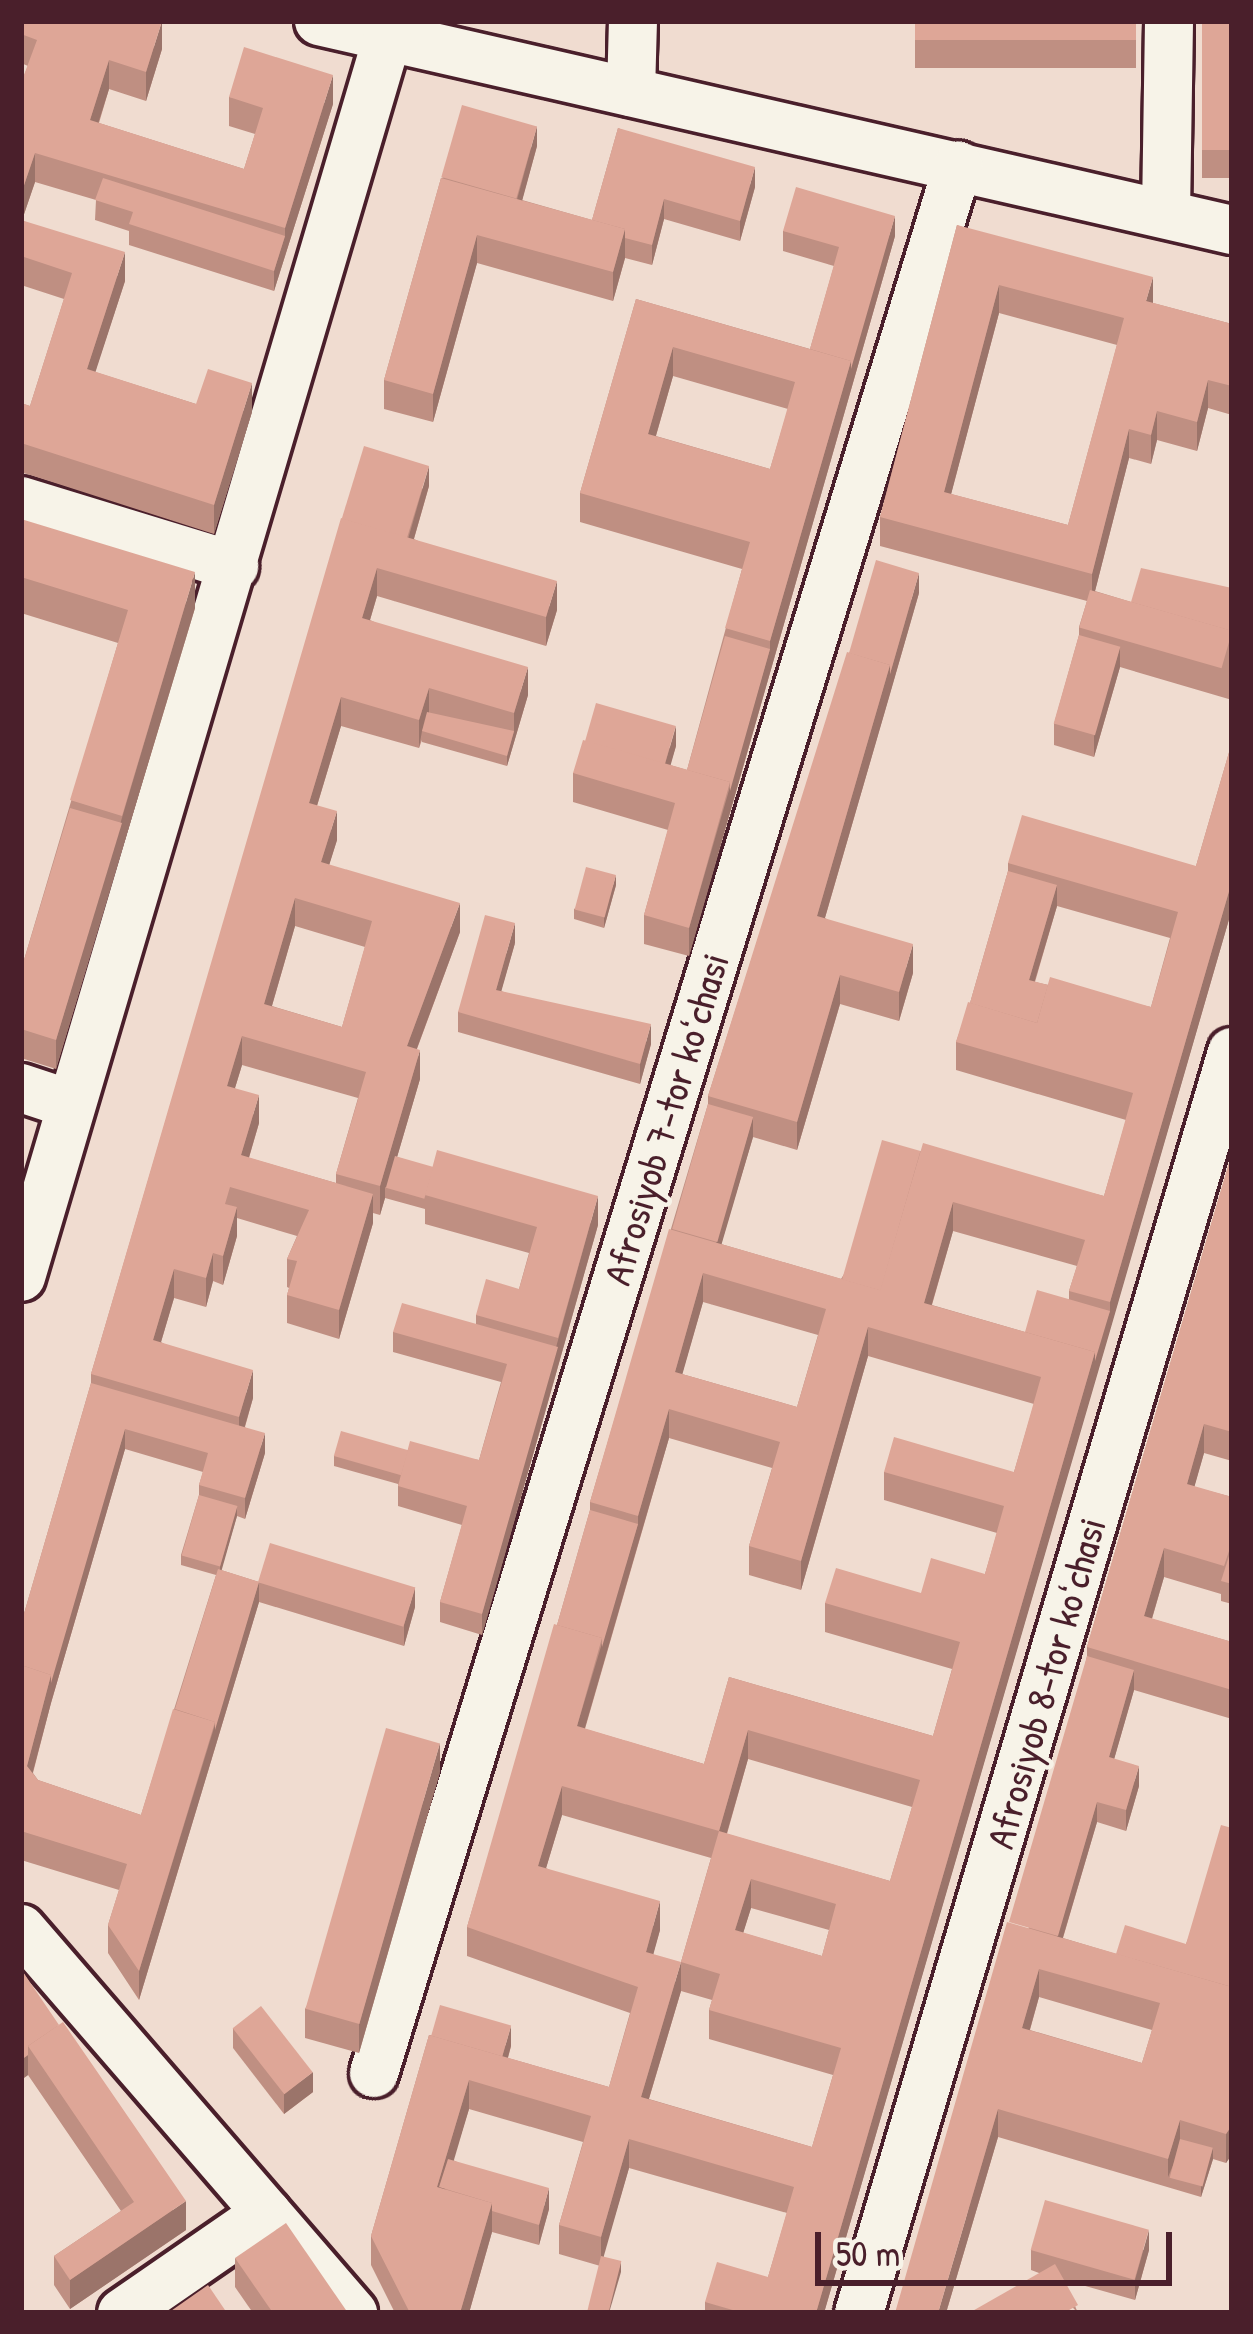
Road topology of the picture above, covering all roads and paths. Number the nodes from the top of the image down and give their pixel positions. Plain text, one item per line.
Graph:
1 (319, 21) edge
2 (633, 21) edge
3 (1169, 21) edge
4 (387, 39) junction
5 (632, 92) junction
6 (958, 165) junction
7 (1166, 213) junction
8 (1232, 230) edge
9 (21, 501) edge
10 (235, 566) junction
11 (1232, 1052) edge
12 (21, 1088) edge
13 (69, 1104) junction
14 (21, 1277) edge
15 (21, 1929) edge
16 (374, 2072) dead end
17 (266, 2212) junction
18 (122, 2313) edge
19 (353, 2313) edge
20 (860, 2313) edge

1 - 4 street
2 - 5 street
3 - 7 street
4 - 5 street
4 - 10 street
5 - 6 street
6 - 7 street
6 - 16 street, Afrosiyob 7-tor koʻchasi
7 - 8 street
9 - 10 street
10 - 13 street
11 - 20 street, Afrosiyob 8-tor koʻchasi
12 - 13 street
13 - 14 street
15 - 17 street
17 - 18 street
17 - 19 street

